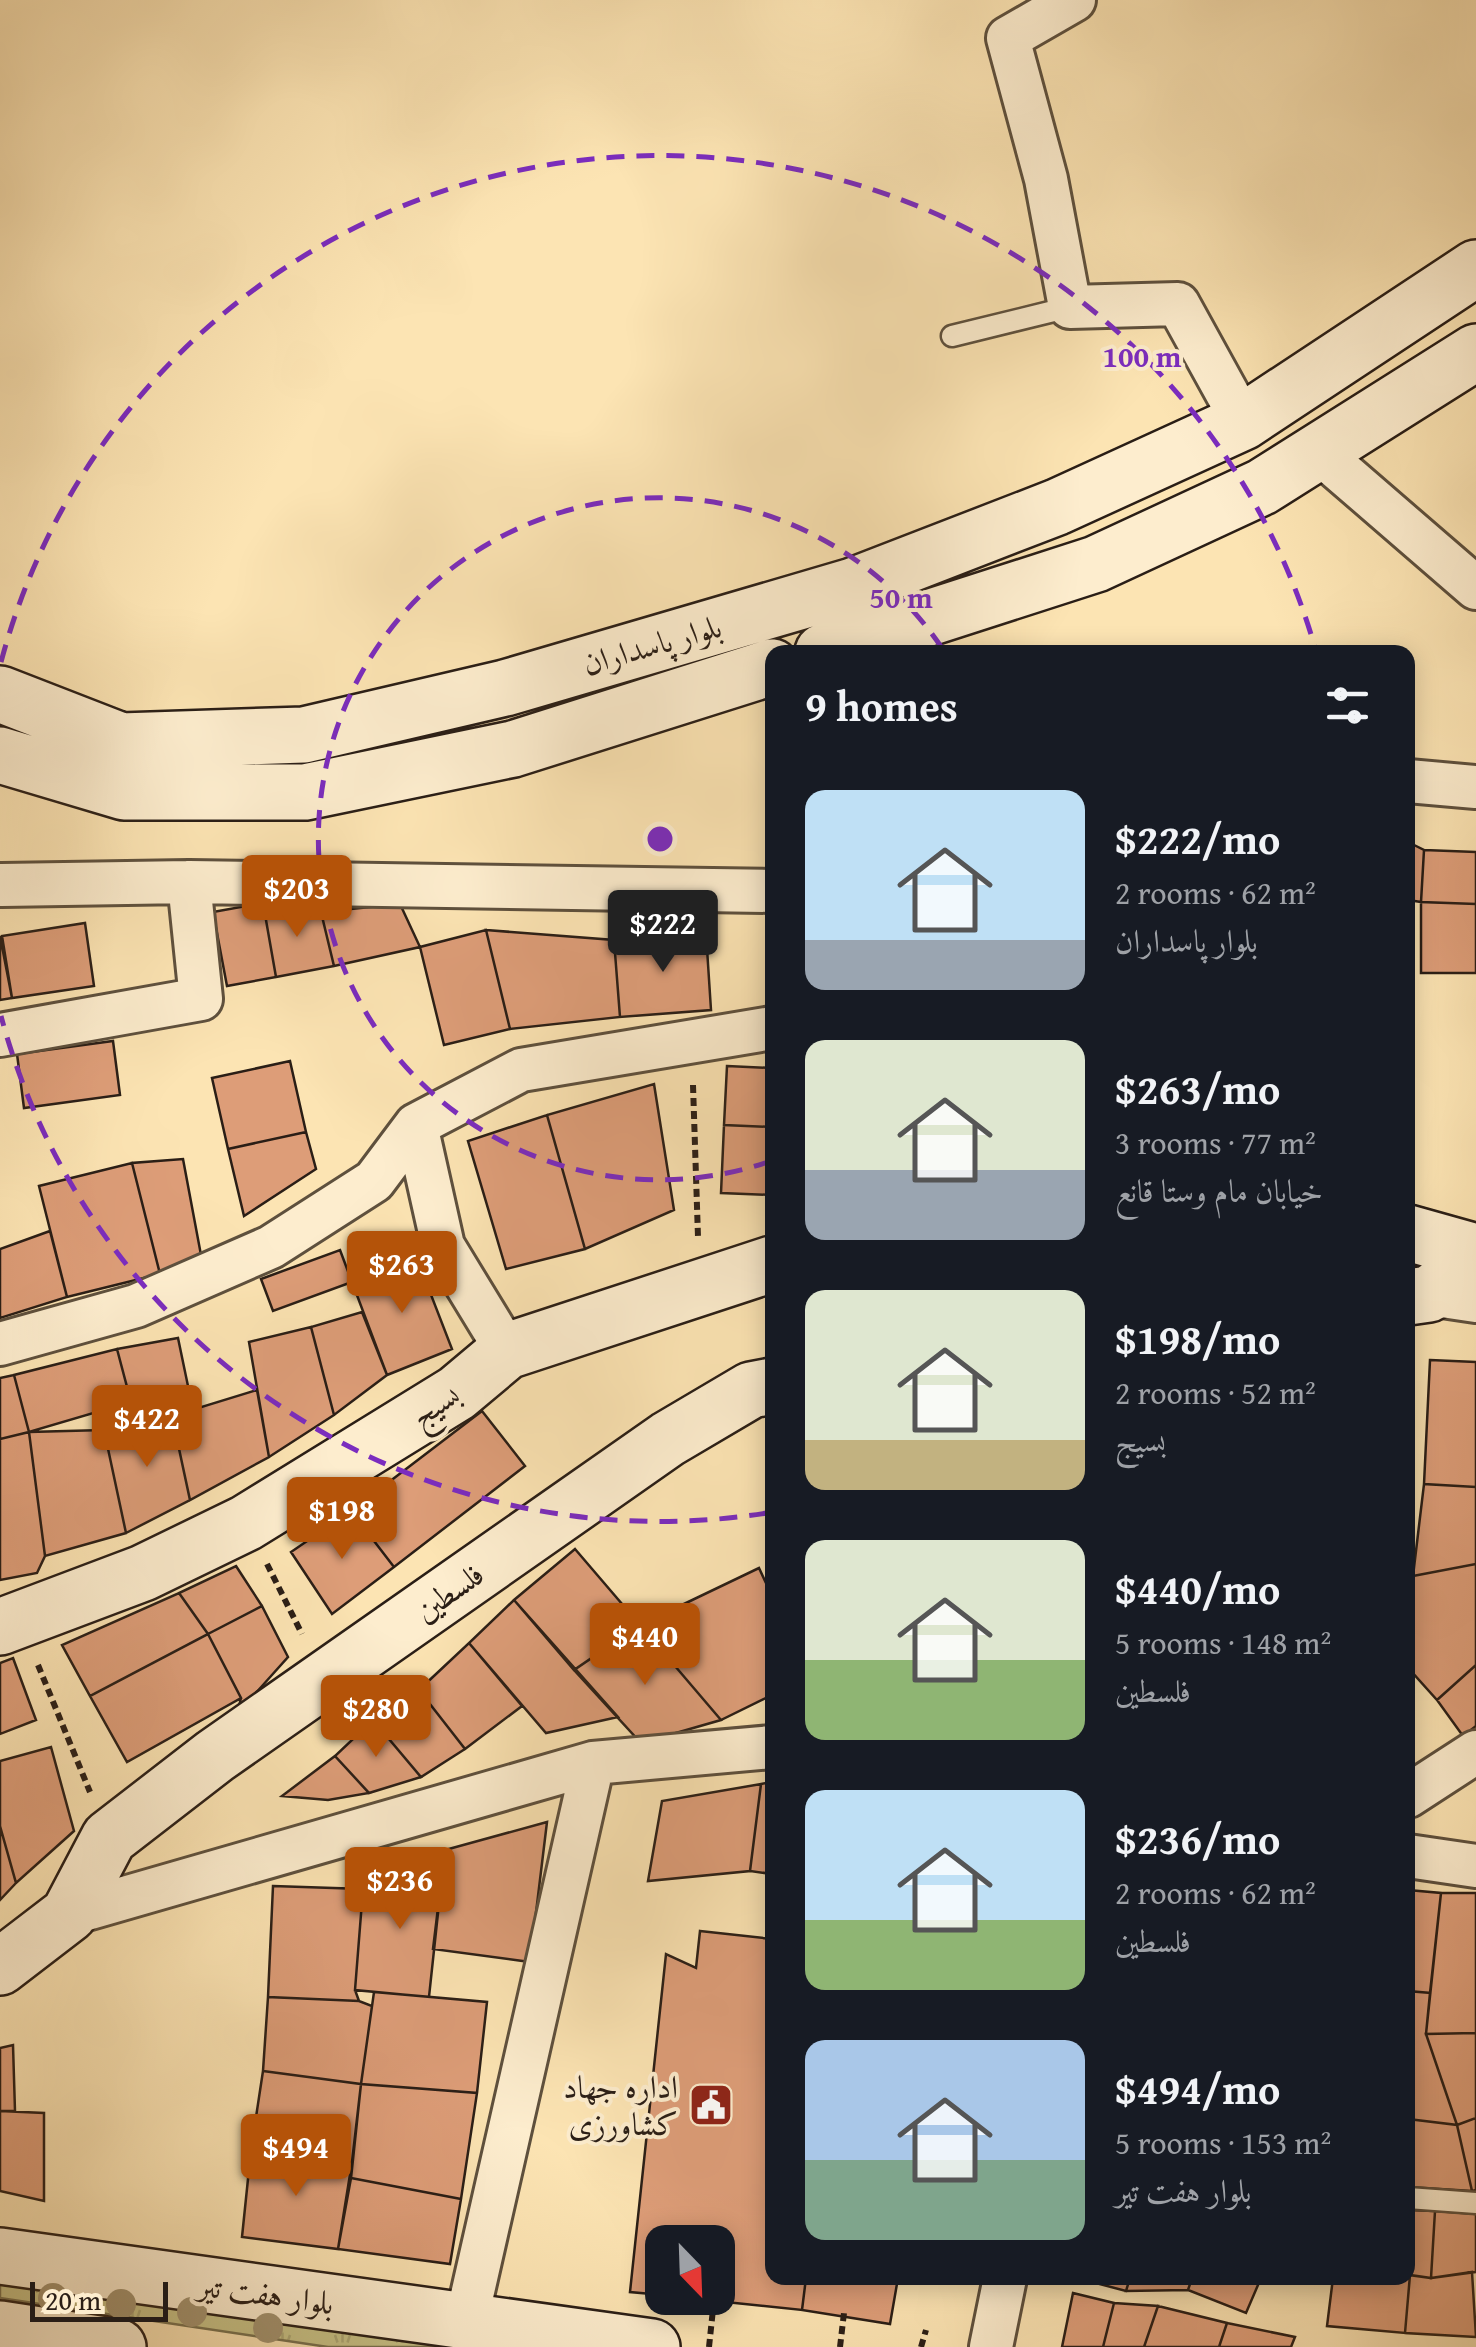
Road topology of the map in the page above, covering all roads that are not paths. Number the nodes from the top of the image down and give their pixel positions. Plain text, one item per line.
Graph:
1 (1074, 0) edge
2 (1476, 268) edge
3 (1070, 308) junction
4 (952, 336) dead end
5 (1476, 352) edge
6 (1253, 415) junction
7 (1310, 460) junction
8 (853, 586) junction
9 (1476, 588) edge
10 (703, 630) junction
11 (847, 645) edge
12 (850, 645) edge
13 (765, 669) edge
14 (717, 684) junction
15 (0, 694) edge
16 (0, 755) edge
17 (1415, 782) edge
18 (1476, 787) edge
19 (189, 882) junction
20 (1, 883) edge
21 (765, 890) edge
22 (765, 1029) edge
23 (0, 1035) edge
24 (416, 1126) junction
25 (1415, 1235) edge
26 (1476, 1252) edge
27 (1476, 1261) edge
28 (765, 1266) edge
29 (1438, 1297) edge
30 (0, 1344) edge
31 (507, 1351) junction
32 (765, 1387) edge
33 (10, 1625) edge
34 (765, 1747) edge
35 (1476, 1752) edge
36 (592, 1763) junction
37 (1415, 1791) edge
38 (1415, 1857) edge
39 (1476, 1866) edge
40 (69, 1914) junction
41 (0, 1967) edge
42 (1415, 2199) edge
43 (1476, 2203) edge
44 (0, 2256) edge
45 (1004, 2285) edge
46 (466, 2322) junction
47 (0, 2329) edge
48 (118, 2347) edge
49 (652, 2347) edge
50 (991, 2347) edge

1 - 3 street
2 - 6 main road, بلوار پاسداران
3 - 4 lane
3 - 6 street
5 - 7 main road
6 - 7 main road
6 - 8 main road, بلوار پاسداران
7 - 9 street
7 - 12 main road
8 - 10 main road, بلوار پاسداران
8 - 11 main road
10 - 14 main road
10 - 15 main road, بلوار پاسداران
13 - 14 main road, بلوار پاسداران
14 - 16 main road, بلوار پاسداران
17 - 18 street
19 - 20 street
19 - 21 street
19 - 23 street
22 - 24 street
24 - 30 street
24 - 31 street
25 - 26 main road
27 - 29 main road
28 - 31 main road, بسیج
31 - 33 main road, بسیج
32 - 40 main road, فلسطین
34 - 36 street, فلسطین
35 - 37 street
36 - 40 street, فلسطین
36 - 46 street
38 - 39 street
40 - 41 main road, فلسطین
42 - 43 lane
44 - 46 main road, بلوار هفت تیر
45 - 50 street
46 - 49 main road, بلوار هفت تیر
47 - 48 main road

